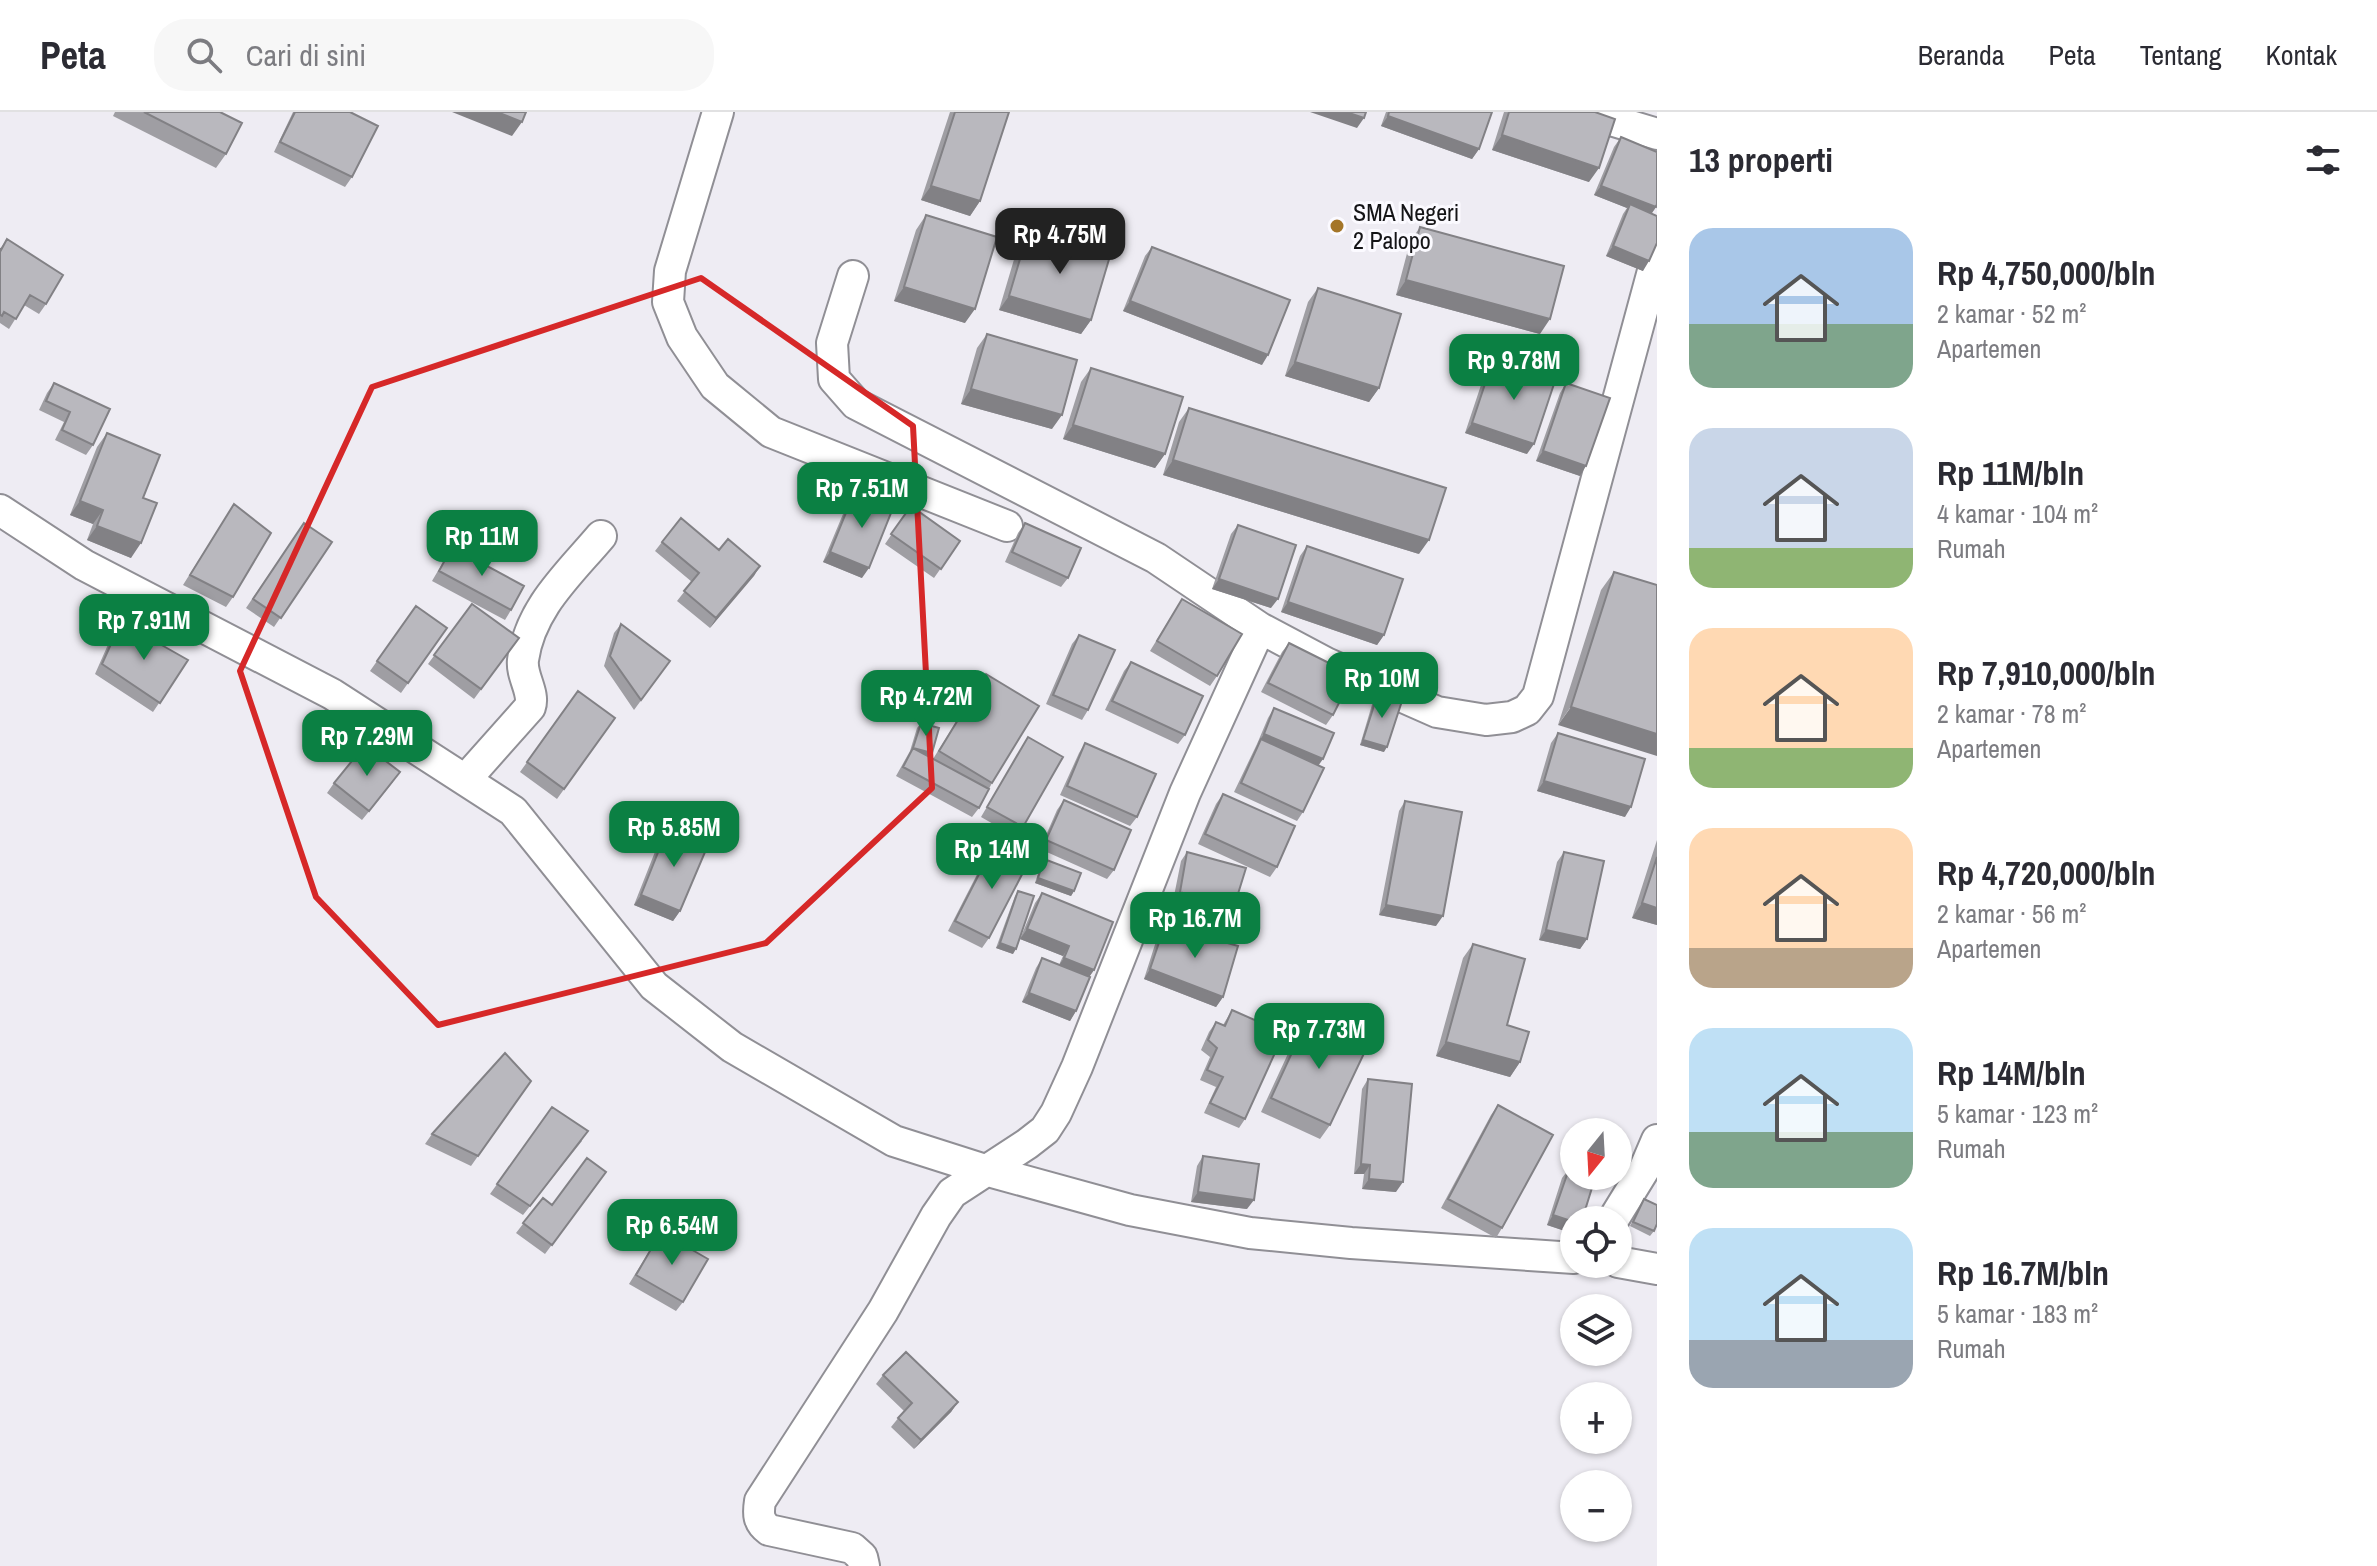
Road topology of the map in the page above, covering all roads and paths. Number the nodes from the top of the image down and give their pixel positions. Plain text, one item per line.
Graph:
1 (718, 112) edge
2 (1584, 112) edge
3 (1657, 134) edge
4 (1657, 256) edge
5 (853, 276) dead end
6 (0, 510) edge
7 (1007, 526) dead end
8 (601, 536) dead end
9 (1260, 628) junction
10 (466, 779) junction
11 (1657, 1140) edge
12 (985, 1170) junction
13 (1622, 1206) edge
14 (1560, 1257) edge
15 (1632, 1265) edge
16 (1657, 1269) edge
17 (864, 1566) edge

1 - 7 street
2 - 3 street
4 - 9 street
5 - 9 street
6 - 10 street
8 - 10 street
9 - 12 street
10 - 12 street
11 - 13 street
12 - 14 street
12 - 17 street
15 - 16 street

